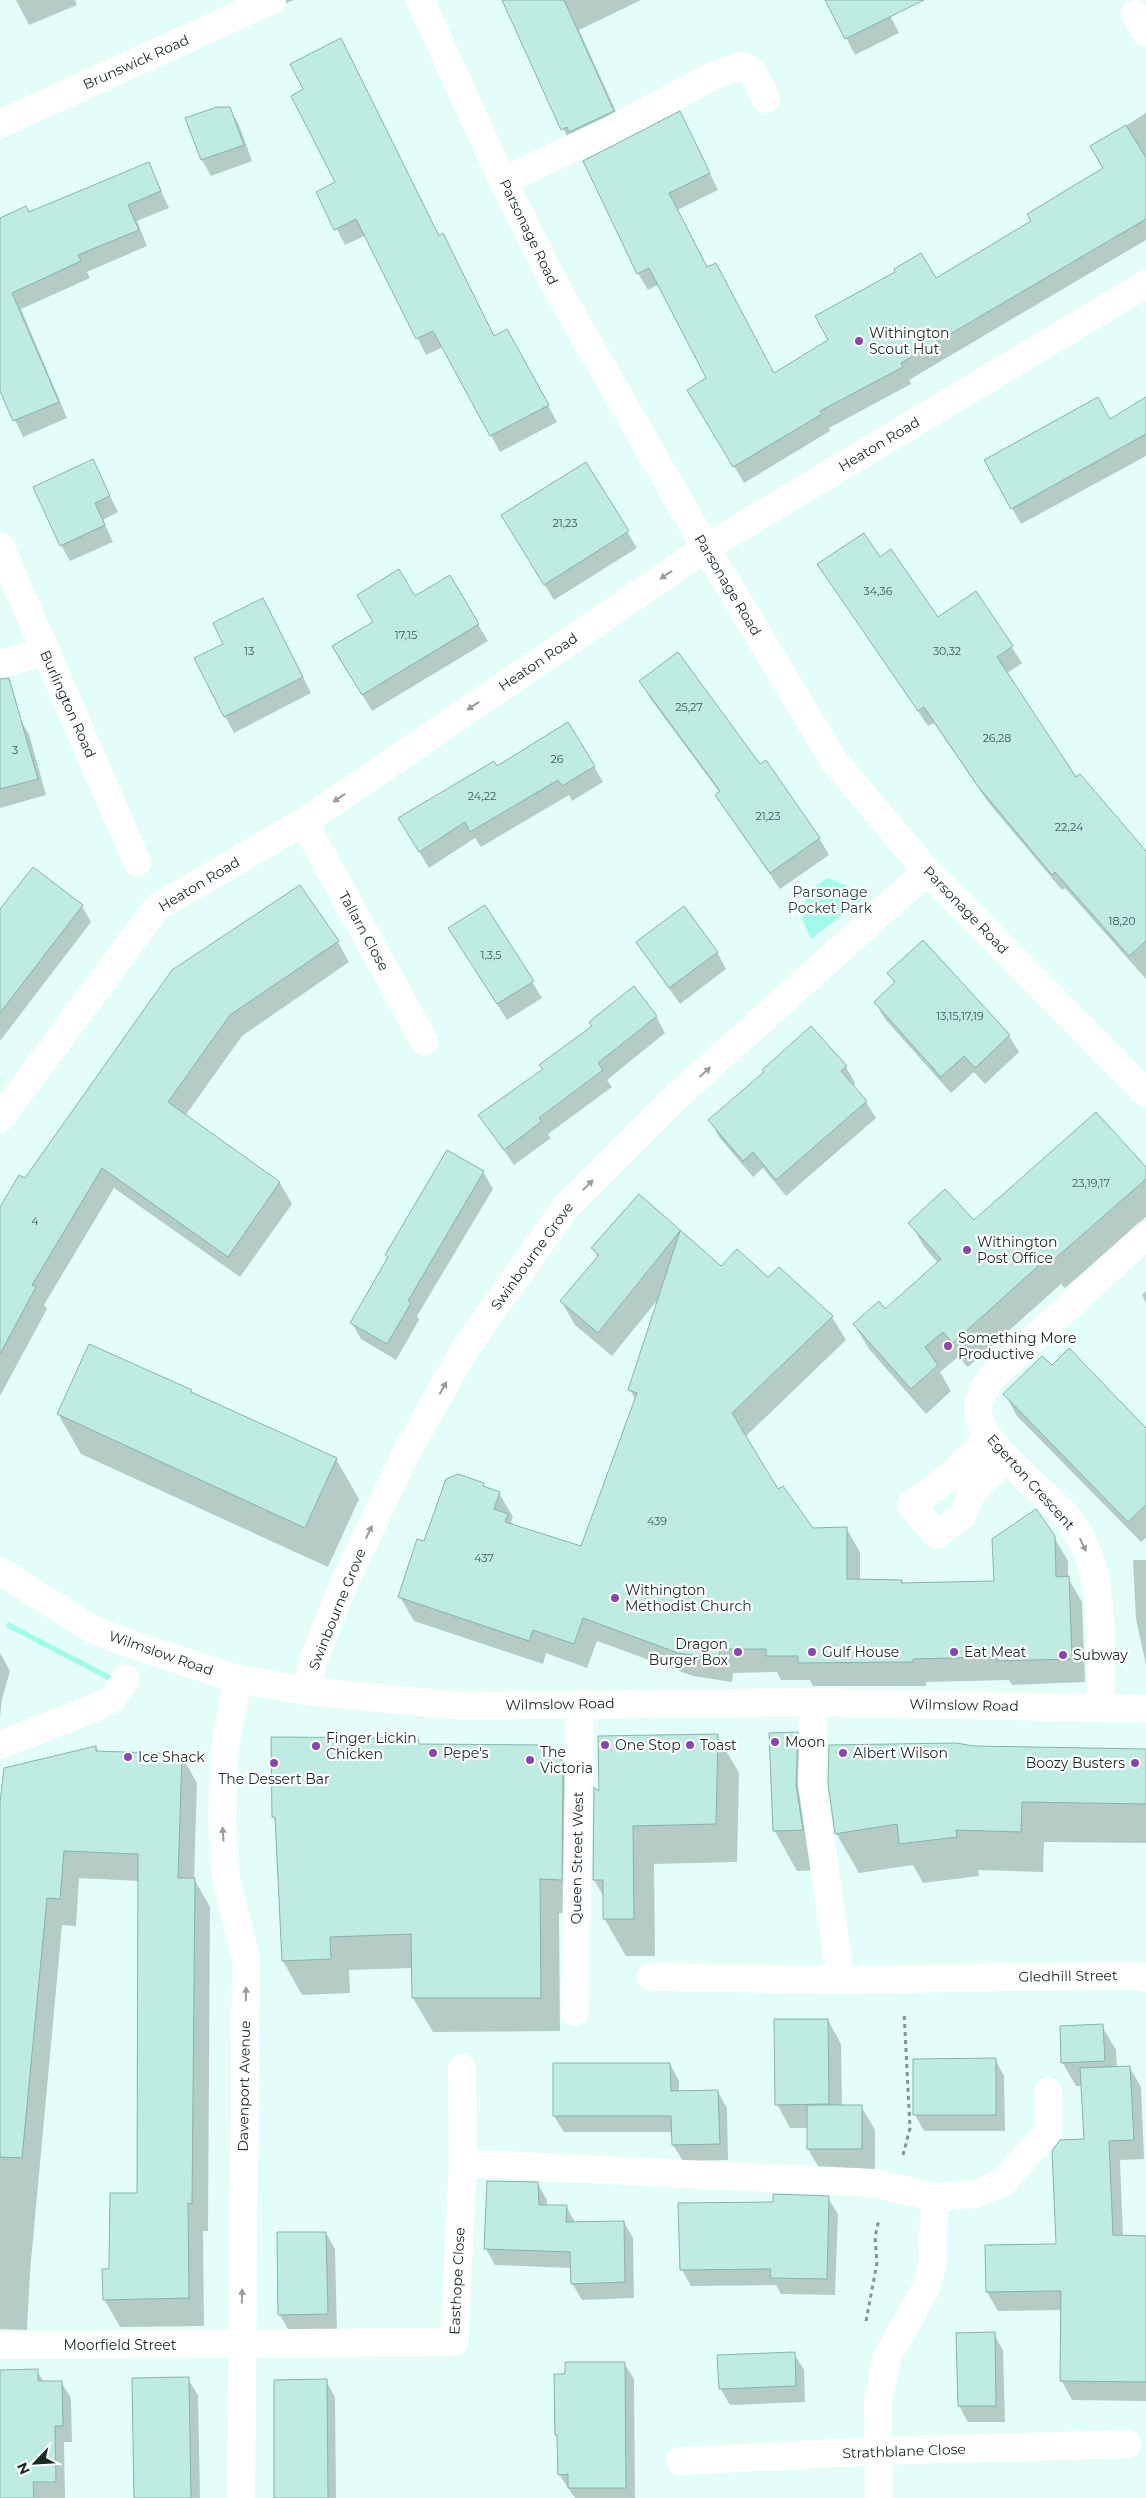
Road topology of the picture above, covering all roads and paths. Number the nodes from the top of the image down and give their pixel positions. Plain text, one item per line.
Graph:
1 (272, 0) edge
2 (420, 0) edge
3 (766, 99) dead end
4 (0, 124) edge
5 (503, 181) junction
6 (1146, 284) edge
7 (0, 546) edge
8 (706, 548) junction
9 (45, 651) junction
10 (0, 664) edge
11 (304, 822) junction
12 (137, 862) dead end
13 (927, 871) junction
14 (424, 1041) dead end
15 (1146, 1093) edge
16 (0, 1119) edge
17 (1146, 1235) edge
18 (996, 1447) junction
19 (951, 1476) junction
20 (970, 1496) junction
21 (0, 1571) edge
22 (126, 1679) dead end
23 (238, 1679) junction
24 (306, 1691) junction
25 (814, 1702) junction
26 (580, 1703) junction
27 (1101, 1708) junction
28 (1146, 1709) edge
29 (0, 1745) edge
30 (651, 1977) dead end
31 (1146, 1978) edge
32 (841, 1980) junction
33 (575, 2012) dead end
34 (462, 2068) dead end
35 (1048, 2092) dead end
36 (463, 2163) junction
37 (934, 2198) junction
38 (0, 2345) edge
39 (241, 2345) junction
40 (1127, 2444) dead end
41 (879, 2451) junction
42 (680, 2461) dead end
43 (241, 2498) edge
44 (879, 2498) edge

1 - 4 street, Brunswick Road
2 - 5 street, Parsonage Road
3 - 5 street
5 - 8 street, Parsonage Road
6 - 8 street, Heaton Road
7 - 9 street, Burlington Road
8 -> 11 street, Heaton Road
8 - 13 street, Parsonage Road
9 - 10 street
9 - 12 street, Burlington Road
11 - 14 street, Tallarn Close
11 - 16 street, Heaton Road
13 - 15 street, Parsonage Road
24 -> 13 street, Swinbourne Grove
17 - 18 street, Egerton Crescent
18 - 19 street
18 - 20 street
18 -> 27 street, Egerton Crescent
19 - 20 street
19 - 20 street
21 - 23 street, Wilmslow Road
22 - 29 street
23 - 24 street, Wilmslow Road
39 -> 23 street, Davenport Avenue
24 - 26 street, Wilmslow Road
25 - 26 street, Wilmslow Road
25 - 27 street, Wilmslow Road
25 - 32 street
26 - 33 street, Queen Street West
27 - 28 street, Wilmslow Road
30 - 32 street, Gledhill Street
31 - 32 street, Gledhill Street
34 - 36 street, Easthope Close
35 - 37 street
36 - 37 street
36 - 39 street, Easthope Close
37 - 41 street
38 - 39 street, Moorfield Street
39 - 43 street, Davenport Avenue
40 - 41 street, Strathblane Close
41 - 42 street, Strathblane Close
41 - 44 street

